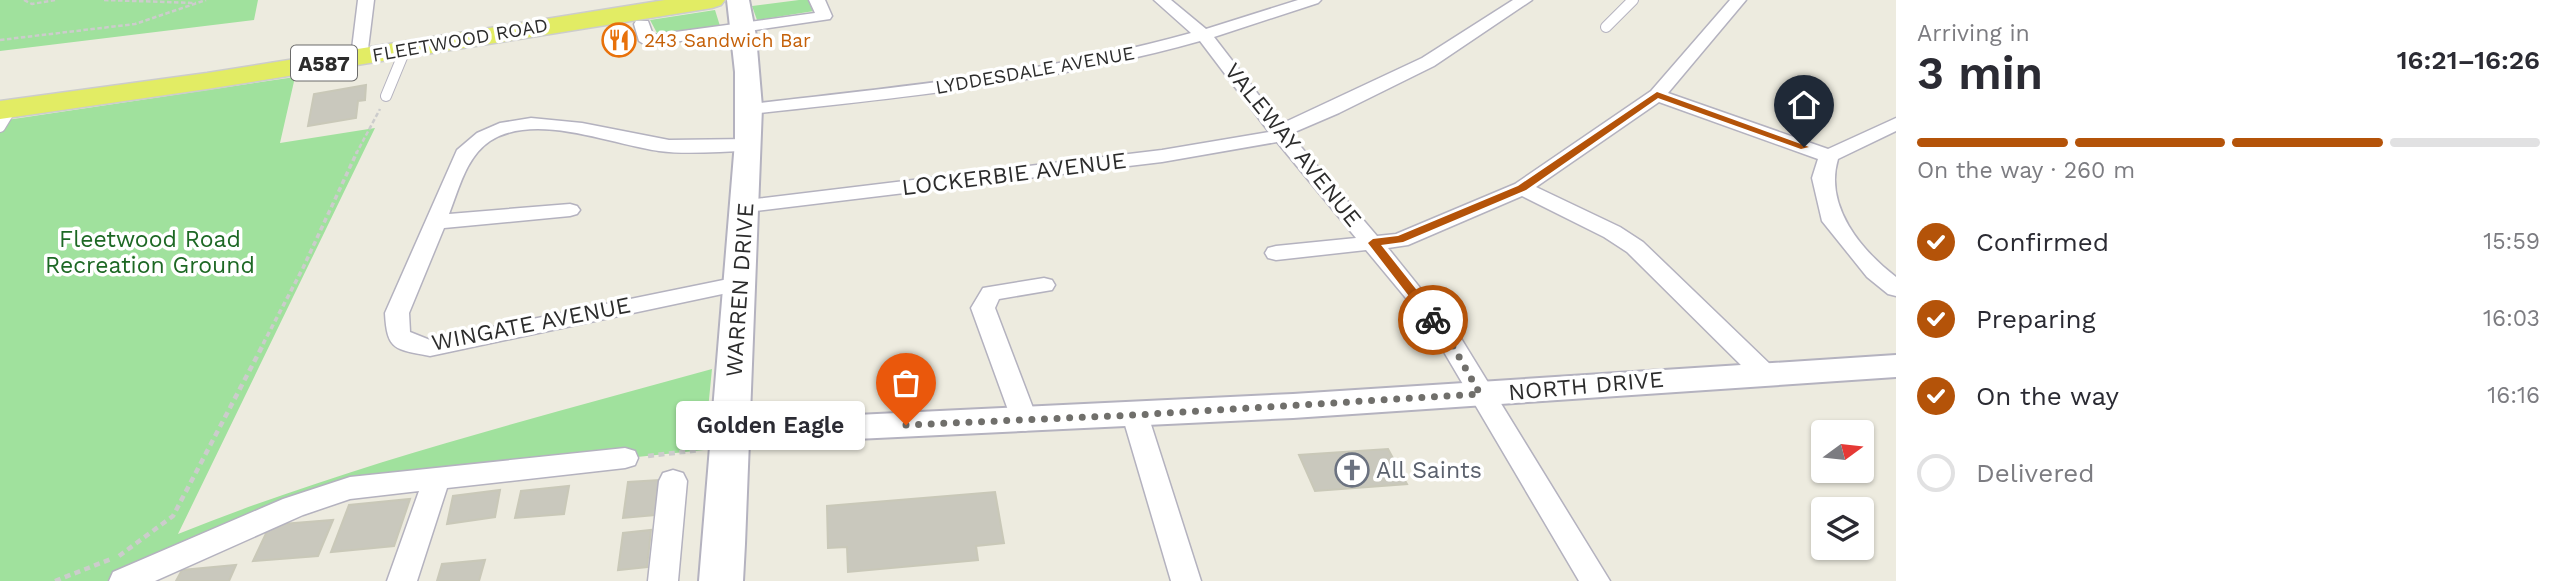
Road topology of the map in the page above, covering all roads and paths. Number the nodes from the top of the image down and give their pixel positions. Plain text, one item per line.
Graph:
1 (24, 0) edge
2 (55, 0) edge
3 (104, 0) edge
4 (206, 0) edge
5 (366, 0) edge
6 (712, 0) edge
7 (817, 0) edge
8 (1162, 0) edge
9 (1313, 0) edge
10 (1524, 0) edge
11 (1633, 0) edge
12 (1738, 0) edge
13 (200, 2) junction
14 (741, 14) edge
15 (642, 24) dead end
16 (1606, 27) dead end
17 (1205, 36) junction
18 (0, 40) edge
19 (405, 50) junction
20 (359, 57) junction
21 (1657, 95) junction
22 (386, 96) joint
23 (750, 109) junction
24 (4, 115) edge
25 (1896, 124) edge
26 (1280, 134) junction
27 (1872, 134) junction
28 (750, 145) junction
29 (1896, 145) edge
30 (1829, 156) junction
31 (1522, 188) junction
32 (747, 206) junction
33 (570, 210) dead end
34 (436, 222) junction
35 (1373, 243) junction
36 (1276, 253) dead end
37 (738, 284) junction
38 (1044, 285) dead end
39 (1896, 289) edge
40 (1896, 366) edge
41 (1763, 372) junction
42 (1480, 394) junction
43 (1135, 415) junction
44 (1025, 421) junction
45 (730, 440) junction
46 (625, 458) joint
47 (437, 478) junction
48 (673, 481) dead end
49 (55, 581) edge
50 (124, 581) edge
51 (402, 581) edge
52 (663, 581) edge
53 (721, 581) edge
54 (1186, 581) edge
55 (1595, 581) edge

1 - 2 path
3 - 13 path
4 - 13 path
5 - 20 street
6 - 19 main road, FLEETWOOD ROAD / A587
7 - 14 street
8 - 17 street, VALEWAY AVENUE
9 - 17 street, LYDDESDALE AVENUE
10 - 26 street, LOCKERBIE AVENUE
11 - 16 lane
12 - 21 street
13 - 18 path
14 - 15 street
14 - 23 main road, WARREN DRIVE
17 - 23 street, LYDDESDALE AVENUE
17 - 26 street, VALEWAY AVENUE
19 - 20 main road, FLEETWOOD ROAD / A587
19 - 22 lane
20 - 24 main road, FLEETWOOD ROAD / A587
21 - 30 street
21 - 31 street
22 - 49 path
23 - 28 main road, WARREN DRIVE
25 - 27 street
26 - 32 street, LOCKERBIE AVENUE
26 - 35 street, VALEWAY AVENUE
27 - 29 street
27 - 30 street
28 - 32 main road, WARREN DRIVE
28 - 34 street, WINGATE AVENUE
30 - 39 street
31 - 35 street
31 - 41 street
32 - 37 main road, WARREN DRIVE
33 - 34 street
34 - 37 street, WINGATE AVENUE
35 - 36 street
35 - 42 street, VALEWAY AVENUE
37 - 45 main road, WARREN DRIVE
38 - 44 street
40 - 41 street, NORTH DRIVE
41 - 42 street, NORTH DRIVE
42 - 43 street, NORTH DRIVE
42 - 55 street, VALEWAY AVENUE
43 - 44 street, NORTH DRIVE
43 - 54 street
44 - 45 street, NORTH DRIVE
45 - 46 path
45 - 53 main road, WARREN DRIVE
46 - 47 street
47 - 50 street
47 - 51 street
48 - 52 street

